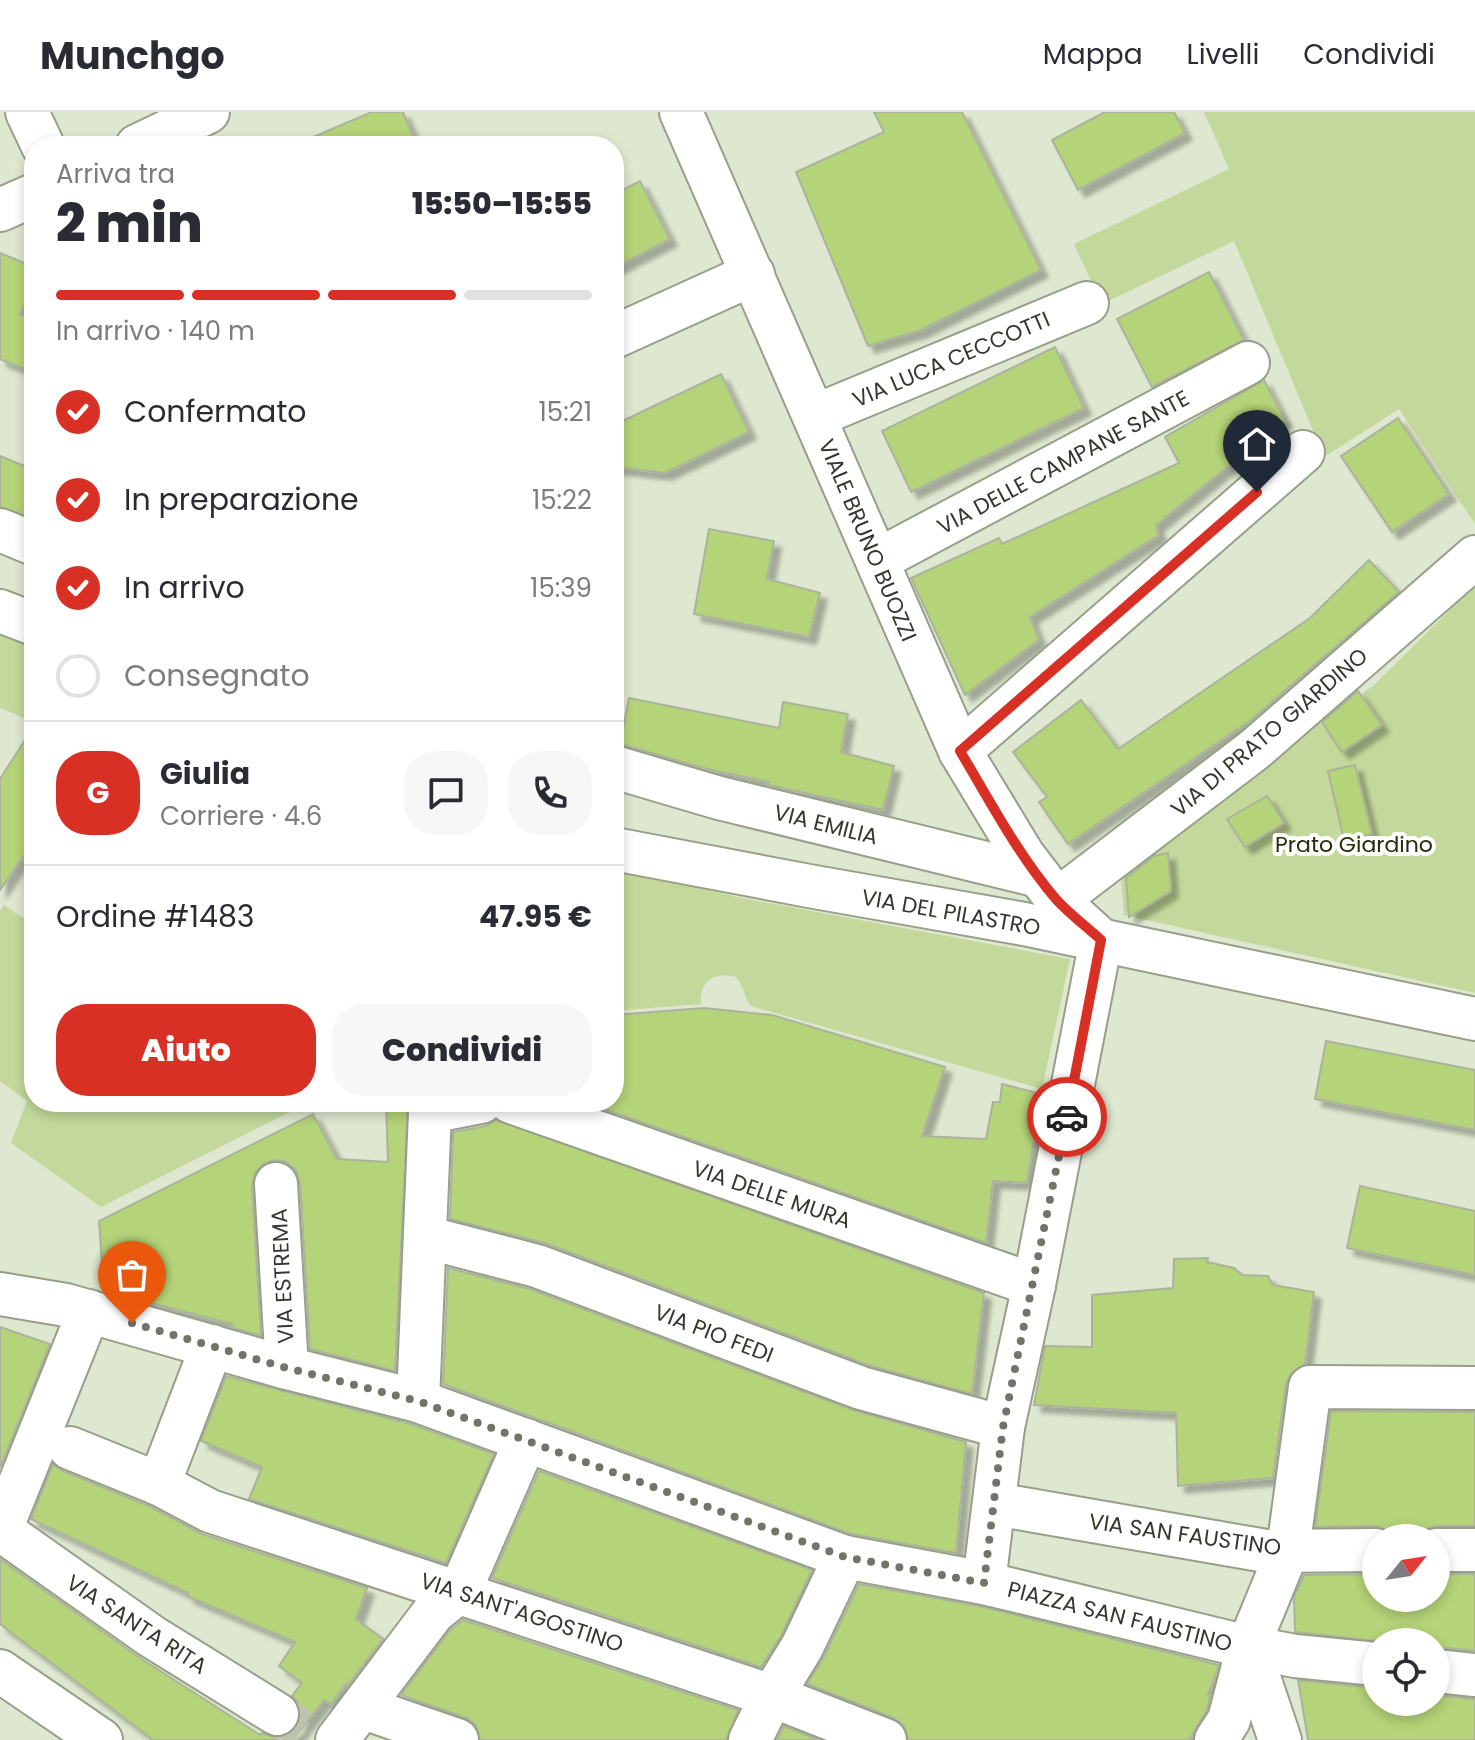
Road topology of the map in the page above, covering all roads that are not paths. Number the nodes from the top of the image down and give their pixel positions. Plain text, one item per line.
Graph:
1 (27, 112) edge
2 (208, 112) edge
3 (681, 112) edge
4 (38, 136) edge
5 (158, 136) edge
6 (24, 199) edge
7 (0, 210) edge
8 (753, 274) junction
9 (1087, 303) dead end
10 (624, 332) edge
11 (1248, 363) dead end
12 (815, 416) junction
13 (1303, 452) dead end
14 (0, 530) edge
15 (24, 540) edge
16 (1475, 557) edge
17 (878, 560) junction
18 (0, 611) edge
19 (24, 620) edge
20 (960, 751) junction
21 (624, 770) edge
22 (624, 851) edge
23 (1048, 888) junction
24 (1101, 940) junction
25 (1475, 1019) edge
26 (430, 1112) edge
27 (540, 1112) edge
28 (276, 1184) dead end
29 (425, 1237) junction
30 (1034, 1285) junction
31 (0, 1294) edge
32 (89, 1311) junction
33 (212, 1346) junction
34 (287, 1368) junction
35 (1475, 1388) edge
36 (418, 1401) junction
37 (1003, 1427) junction
38 (526, 1440) junction
39 (70, 1448) dead end
40 (159, 1484) junction
41 (995, 1504) junction
42 (0, 1531) edge
43 (1288, 1550) junction
44 (1362, 1550) edge
45 (1450, 1550) edge
46 (1475, 1550) edge
47 (845, 1557) junction
48 (984, 1583) junction
49 (460, 1591) junction
50 (1248, 1647) junction
51 (1362, 1663) edge
52 (0, 1671) edge
53 (1450, 1672) edge
54 (1475, 1675) edge
55 (772, 1696) junction
56 (364, 1708) junction
57 (308, 1731) edge
58 (101, 1740) edge
59 (457, 1740) edge
60 (750, 1740) edge
61 (885, 1740) edge
62 (1216, 1740) edge
63 (1280, 1740) edge

1 - 4 street
2 - 5 street
3 - 8 street, VIALE BRUNO BUOZZI
6 - 7 street
8 - 10 street
8 - 12 street, VIALE BRUNO BUOZZI
9 - 12 street, VIA LUCA CECCOTTI
11 - 17 street, VIA DELLE CAMPANE SANTE
12 - 17 street, VIALE BRUNO BUOZZI
13 - 20 street
14 - 15 street
16 - 23 street, VIA DI PRATO GIARDINO
17 - 20 street, VIALE BRUNO BUOZZI
18 - 19 street
20 - 23 street, VIALE BRUNO BUOZZI
21 - 23 street, VIA EMILIA
22 - 24 street, VIA DEL PILASTRO
23 - 24 street, VIALE BRUNO BUOZZI
24 - 25 street, VIA DEL PILASTRO
24 - 30 street
26 - 29 street
27 - 30 street, VIA DELLE MURA
28 - 34 street, VIA ESTREMA
29 - 36 street
29 - 37 street, VIA PIO FEDI
30 - 37 street
31 - 32 street, PIAZZA SAN FAUSTINO
32 - 33 street, PIAZZA SAN FAUSTINO
32 - 42 street
33 - 34 street, PIAZZA SAN FAUSTINO
33 - 40 street
34 - 36 street, PIAZZA SAN FAUSTINO
35 - 43 street, PIAZZA SAN FAUSTINO
36 - 38 street, PIAZZA SAN FAUSTINO
37 - 41 street
38 - 47 street, PIAZZA SAN FAUSTINO
38 - 49 street
39 - 40 street, VIA SANT'AGOSTINO
40 - 49 street, VIA SANT'AGOSTINO
41 - 43 street, VIA SAN FAUSTINO
41 - 48 street
42 - 57 street, VIA SANTA RITA
43 - 44 street, VIA SAN FAUSTINO
43 - 50 street, PIAZZA SAN FAUSTINO
45 - 46 street
47 - 48 street, PIAZZA SAN FAUSTINO
47 - 55 street
48 - 50 street, PIAZZA SAN FAUSTINO
49 - 55 street, VIA SANT'AGOSTINO
49 - 56 street
50 - 51 street
50 - 62 street
50 - 63 street
52 - 58 street
53 - 54 street
55 - 60 street
55 - 61 street, VIA SANT'AGOSTINO
56 - 57 street
56 - 59 street

